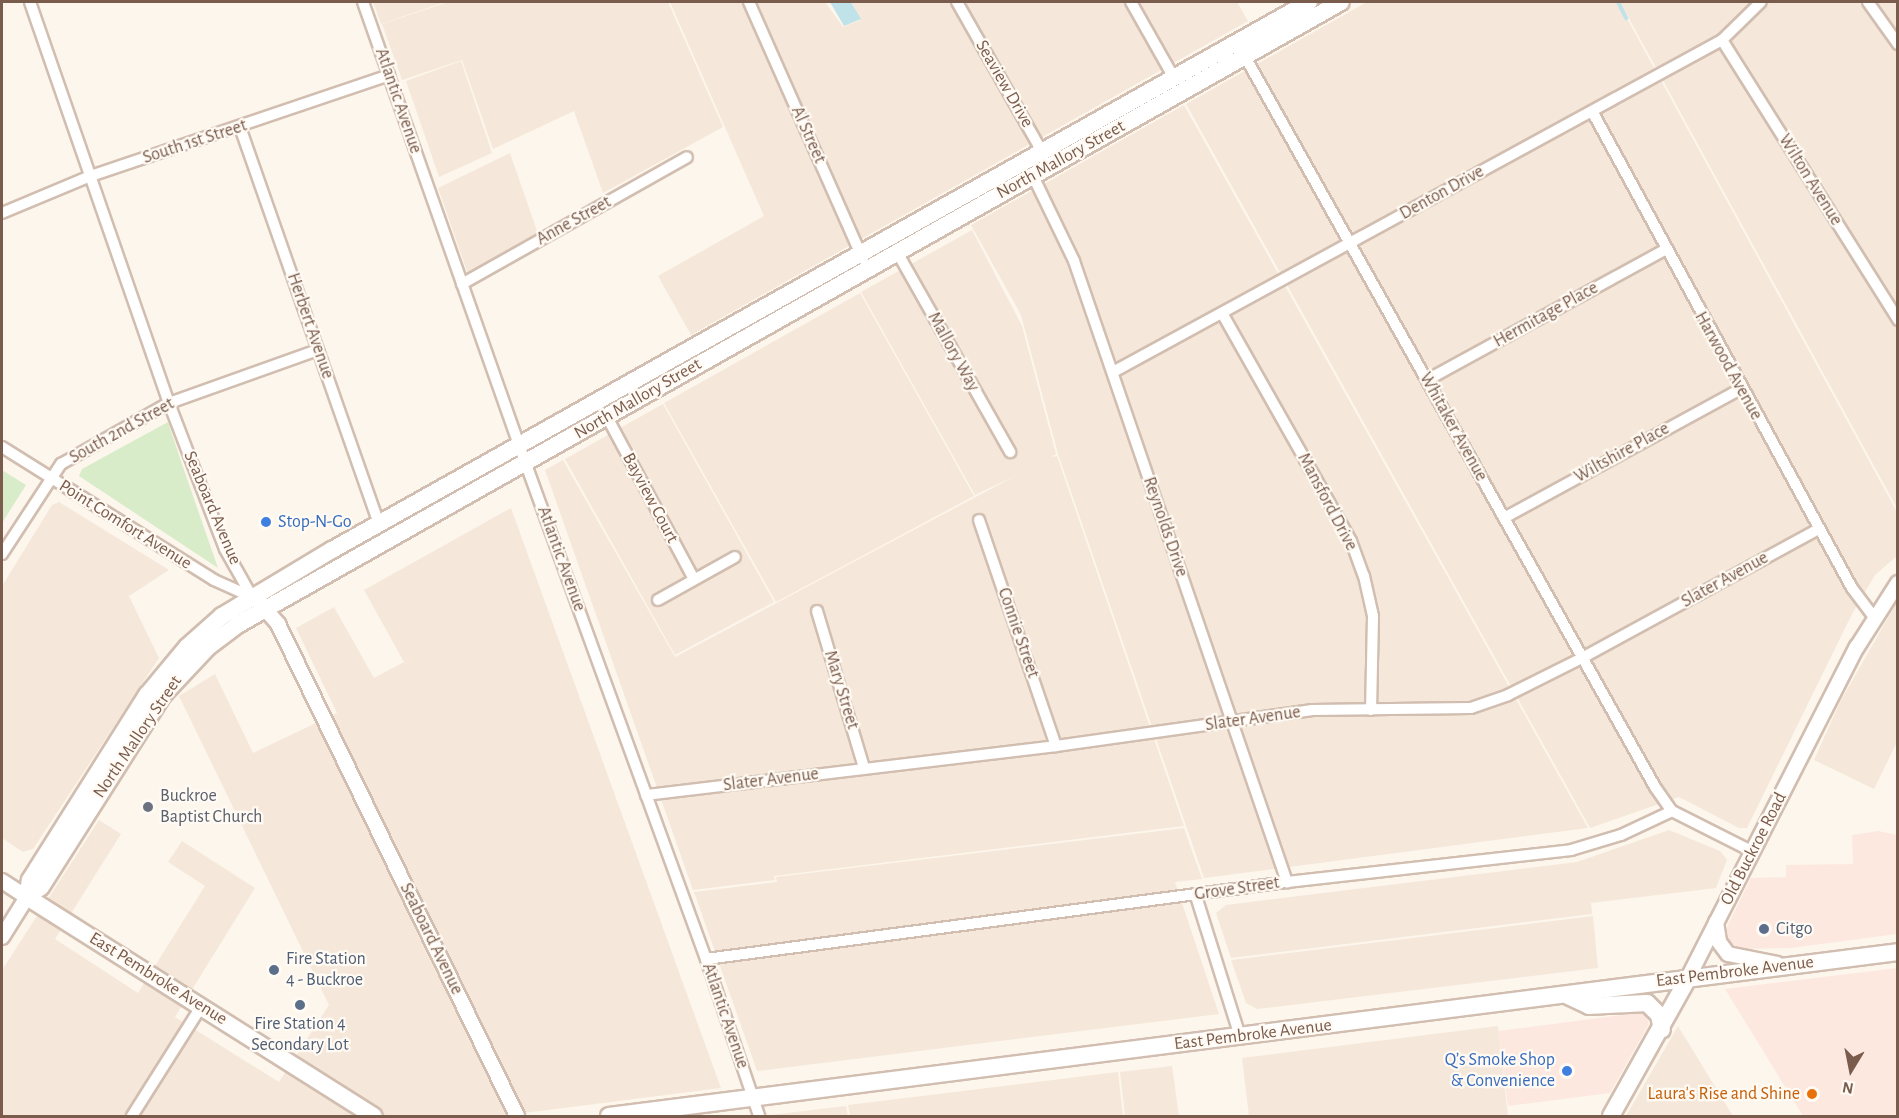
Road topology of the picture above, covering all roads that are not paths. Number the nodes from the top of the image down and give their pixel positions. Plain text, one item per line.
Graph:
1 (30, 2) edge
2 (363, 2) edge
3 (749, 2) edge
4 (957, 2) edge
5 (1131, 2) edge
6 (1309, 2) edge
7 (1341, 2) edge
8 (1761, 2) edge
9 (1869, 2) edge
10 (1722, 40) junction
11 (1898, 44) edge
12 (1241, 49) junction
13 (389, 75) junction
14 (1174, 78) junction
15 (1592, 111) junction
16 (240, 127) junction
17 (687, 158) dead end
18 (1046, 159) junction
19 (1033, 176) junction
20 (88, 177) junction
21 (2, 213) edge
22 (1350, 243) junction
23 (1664, 250) junction
24 (897, 252) junction
25 (860, 253) junction
26 (867, 269) junction
27 (462, 284) junction
28 (1222, 313) junction
29 (1898, 320) edge
30 (318, 350) junction
31 (1113, 372) junction
32 (1427, 380) junction
33 (1741, 389) junction
34 (169, 403) junction
35 (607, 417) junction
36 (519, 445) junction
37 (2, 447) edge
38 (1010, 452) dead end
39 (526, 462) junction
40 (51, 478) junction
41 (1504, 518) junction
42 (979, 520) dead end
43 (379, 524) junction
44 (1819, 529) junction
45 (2, 554) edge
46 (735, 557) dead end
47 (694, 579) junction
48 (1898, 583) edge
49 (252, 597) junction
50 (658, 600) dead end
51 (266, 608) junction
52 (817, 611) dead end
53 (1874, 616) junction
54 (1582, 658) junction
55 (1371, 710) junction
56 (1232, 722) junction
57 (1056, 746) junction
58 (864, 768) junction
59 (646, 795) junction
60 (1672, 811) junction
61 (1753, 852) junction
62 (2, 881) edge
63 (1287, 882) junction
64 (1196, 896) junction
65 (27, 897) junction
66 (1716, 922) junction
67 (2, 937) edge
68 (1898, 952) edge
69 (706, 958) junction
70 (1786, 966) junction
71 (1689, 978) junction
72 (1568, 996) junction
73 (201, 1007) junction
74 (1662, 1030) junction
75 (1240, 1036) junction
76 (752, 1098) junction
77 (132, 1116) edge
78 (374, 1116) edge
79 (517, 1116) edge
80 (609, 1116) edge
81 (759, 1116) edge
82 (1611, 1116) edge

1 - 20 street, Seaboard Avenue
2 - 13 street, Atlantic Avenue
3 - 25 street, Al Street
4 - 18 street, Seaview Drive
5 - 14 street
6 - 12 main road, North Mallory Street
7 - 12 main road, North Mallory Street
8 - 10 street, Denton Drive
9 - 11 street
10 - 15 street, Denton Drive
10 - 29 street, Wilton Avenue
12 - 14 main road, North Mallory Street
12 - 18 main road, North Mallory Street
12 - 22 street, Whitaker Avenue
13 - 16 street, South 1st Street
13 - 27 street, Atlantic Avenue
14 - 18 main road, North Mallory Street
15 - 22 street, Denton Drive
15 - 23 street, Harwood Avenue
16 - 20 street, South 1st Street
16 - 30 street, Herbert Avenue
17 - 27 street, Anne Street
18 - 19 main road, North Mallory Street
18 - 25 main road, North Mallory Street
19 - 24 main road, North Mallory Street
19 - 31 street, Reynolds Drive
20 - 21 street, South 1st Street
20 - 34 street, Seaboard Avenue
22 - 28 street, Denton Drive
22 - 32 street, Whitaker Avenue
23 - 32 street, Hermitage Place
23 - 33 street, Harwood Avenue
24 - 26 main road, North Mallory Street
24 - 38 street, Mallory Way
25 - 26 street, Al Street
25 - 36 main road, North Mallory Street
26 - 35 main road, North Mallory Street
27 - 36 street, Atlantic Avenue
28 - 31 street, Denton Drive
28 - 55 street, Mansford Drive
30 - 34 street, South 2nd Street
30 - 43 street, Herbert Avenue
31 - 56 street, Reynolds Drive
32 - 41 street, Whitaker Avenue
33 - 41 street, Wiltshire Place
33 - 44 street, Harwood Avenue
34 - 40 street, South 2nd Street
34 - 49 street, Seaboard Avenue
35 - 39 main road, North Mallory Street
35 - 47 street, Bayview Court
36 - 39 street, Atlantic Avenue
36 - 43 main road, North Mallory Street
37 - 40 street, Point Comfort Avenue
39 - 51 main road, North Mallory Street
39 - 59 street, Atlantic Avenue
40 - 45 street, South 2nd Street
40 - 49 street, Point Comfort Avenue
41 - 54 street, Whitaker Avenue
42 - 57 street, Connie Street
43 - 49 main road, North Mallory Street
44 - 53 street, Harwood Avenue
44 - 54 street, Slater Avenue
46 - 47 street
47 - 50 street
48 - 53 street, Old Buckroe Road
49 - 51 street, Seaboard Avenue
49 - 65 main road, North Mallory Street
51 - 65 main road, North Mallory Street
51 - 79 street, Seaboard Avenue
52 - 58 street, Mary Street
53 - 61 street, Old Buckroe Road
54 - 55 street, Slater Avenue
54 - 60 street, Whitaker Avenue
55 - 56 street, Slater Avenue
56 - 57 street, Slater Avenue
56 - 63 street, Reynolds Drive
57 - 58 street, Slater Avenue
58 - 59 street, Slater Avenue
59 - 69 street, Atlantic Avenue
60 - 61 street
60 - 63 street, Grove Street
61 - 66 street, Old Buckroe Road
62 - 65 street, East Pembroke Avenue
63 - 64 street, Grove Street
64 - 69 street, Grove Street
64 - 75 street
65 - 67 street, North Mallory Street
65 - 73 main road, East Pembroke Avenue
66 - 70 street
66 - 71 street, Old Buckroe Road
68 - 70 main road, East Pembroke Avenue
69 - 76 street, Atlantic Avenue
70 - 71 main road, East Pembroke Avenue
71 - 72 main road, East Pembroke Avenue
71 - 74 main road, Old Buckroe Road
72 - 74 main road
72 - 75 main road, East Pembroke Avenue
73 - 77 street
73 - 78 main road, East Pembroke Avenue
74 - 82 main road, Old Buckroe Road
75 - 76 main road, East Pembroke Avenue
76 - 80 main road, East Pembroke Avenue
76 - 81 street, Atlantic Avenue

